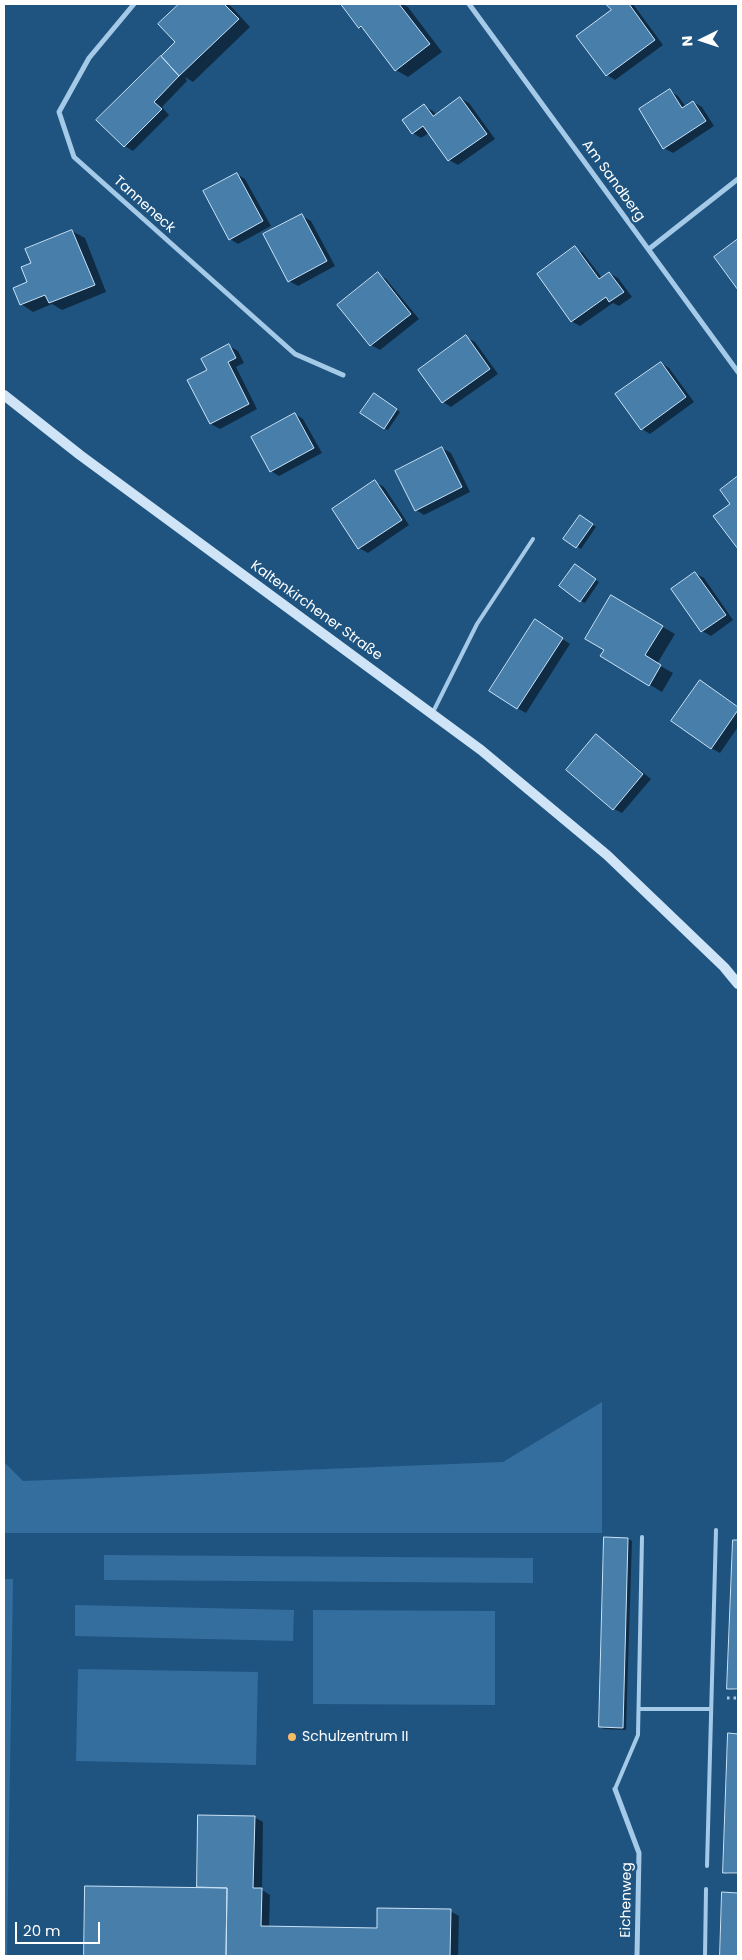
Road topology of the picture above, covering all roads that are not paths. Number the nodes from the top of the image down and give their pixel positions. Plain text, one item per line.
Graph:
1 (134, 4) edge
2 (469, 4) edge
3 (738, 179) edge
4 (648, 249) junction
5 (738, 372) edge
6 (343, 375) dead end
7 (4, 396) edge
8 (533, 539) dead end
9 (432, 714) junction
10 (738, 984) edge
11 (716, 1530) dead end
12 (642, 1537) dead end
13 (639, 1709) junction
14 (711, 1709) junction
15 (615, 1789) joint
16 (707, 1866) dead end
17 (706, 1889) dead end
18 (637, 1956) edge
19 (705, 1956) edge

1 - 6 street, Tanneneck
2 - 4 street, Am Sandberg
3 - 4 street
4 - 5 street, Am Sandberg
7 - 9 main road, Kaltenkirchener Straße
8 - 9 lane
9 - 10 main road, Kaltenkirchener Straße
11 - 14 lane
12 - 13 lane
13 - 14 lane
13 - 15 lane
14 - 16 lane
15 - 18 street, Eichenweg
17 - 19 lane

